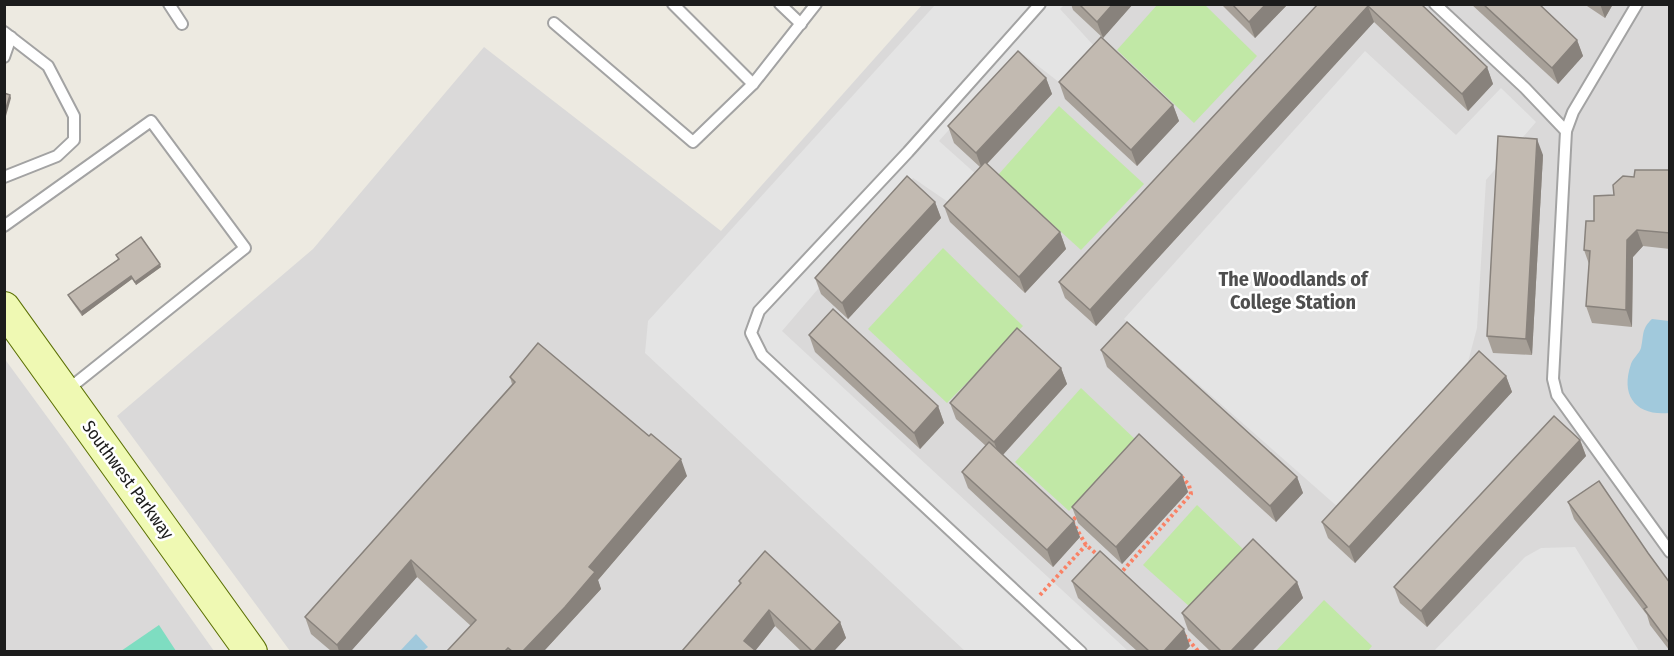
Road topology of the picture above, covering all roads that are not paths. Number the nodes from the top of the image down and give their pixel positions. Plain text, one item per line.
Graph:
1 (169, 4) edge
2 (673, 4) edge
3 (780, 4) edge
4 (816, 4) edge
5 (1040, 4) edge
6 (1435, 4) edge
7 (1636, 4) edge
8 (554, 23) dead end
9 (182, 24) dead end
10 (801, 24) junction
11 (7, 37) edge
12 (4, 57) edge
13 (753, 84) junction
14 (1566, 131) junction
15 (4, 177) edge
16 (4, 226) edge
17 (4, 308) edge
18 (64, 392) junction
19 (1670, 552) edge
20 (251, 651) edge
21 (1081, 651) edge

1 - 9 lane
2 - 13 lane
3 - 10 lane
4 - 10 lane
5 - 21 lane
6 - 14 lane
7 - 14 lane
8 - 13 lane
10 - 13 lane
11 - 12 lane
11 - 15 lane
14 - 19 lane
16 - 18 lane
17 - 18 main road, Southwest Parkway
18 - 20 main road, Southwest Parkway

